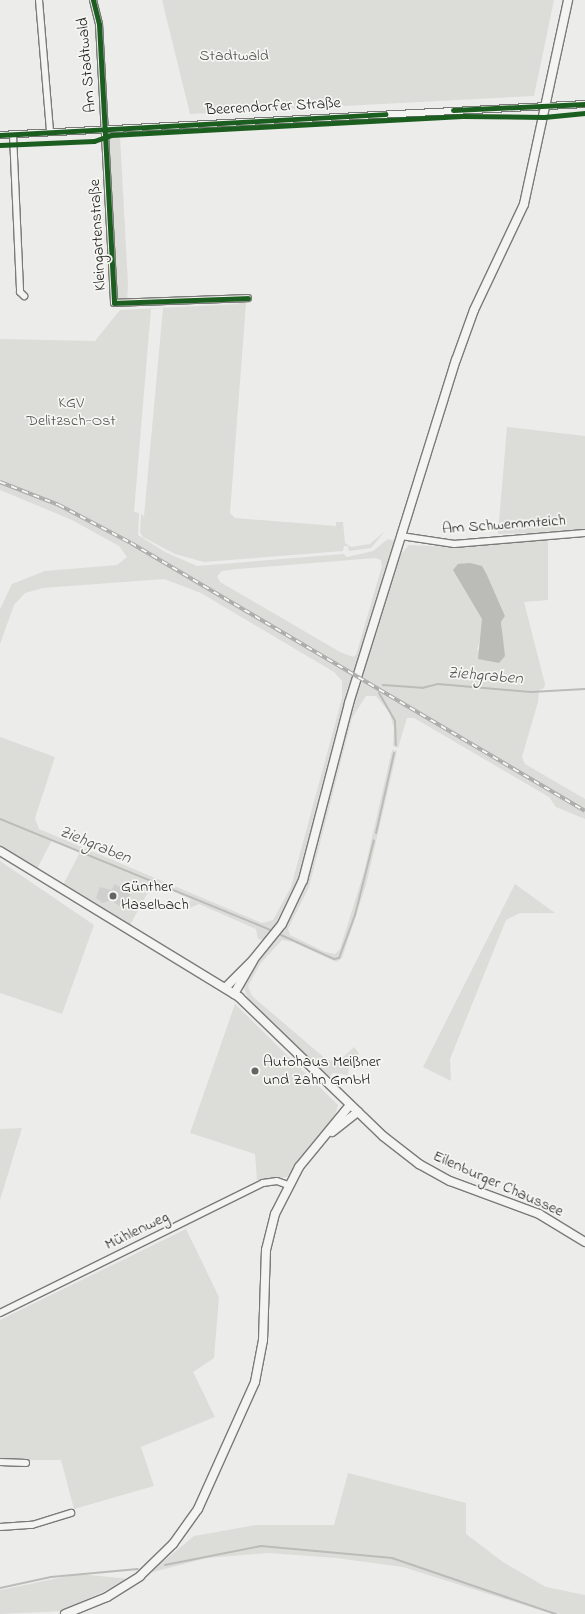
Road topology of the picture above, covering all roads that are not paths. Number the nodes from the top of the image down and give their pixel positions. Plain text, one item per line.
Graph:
1 (38, 0) edge
2 (93, 0) edge
3 (568, 0) edge
4 (585, 104) edge
5 (546, 105) junction
6 (105, 129) junction
7 (50, 132) junction
8 (0, 135) edge
9 (13, 135) junction
10 (24, 296) dead end
11 (248, 298) dead end
12 (585, 533) edge
13 (401, 536) junction
14 (0, 851) edge
15 (253, 960) junction
16 (225, 988) junction
17 (234, 994) junction
18 (350, 1105) junction
19 (358, 1112) junction
20 (328, 1135) junction
21 (288, 1184) junction
22 (584, 1242) edge
23 (0, 1313) edge
24 (0, 1462) edge
25 (26, 1462) dead end
26 (71, 1513) dead end
27 (0, 1527) edge
28 (65, 1614) edge

1 - 7 street
2 - 6 street, Am Stadtwald
3 - 5 main road
4 - 5 street, Beerendorfer Straße
5 - 6 street, Beerendorfer Straße
5 - 13 main road
6 - 7 street, Beerendorfer Straße
6 - 11 street, Kleingartenstraße
7 - 9 street, Beerendorfer Straße
8 - 9 street, Beerendorfer Straße
9 - 10 street
12 - 13 street, Am Schwemmteich
13 - 15 main road
14 - 16 main road, Eilenburger Chaussee
15 - 16 main road
15 - 17 main road
16 - 17 main road, Eilenburger Chaussee
17 - 18 main road, Eilenburger Chaussee
18 - 19 main road, Eilenburger Chaussee
18 - 20 main road
19 - 20 main road
19 - 22 main road, Eilenburger Chaussee
20 - 21 main road
21 - 23 street, Mühlenweg
21 - 28 main road
24 - 25 street
26 - 27 street

